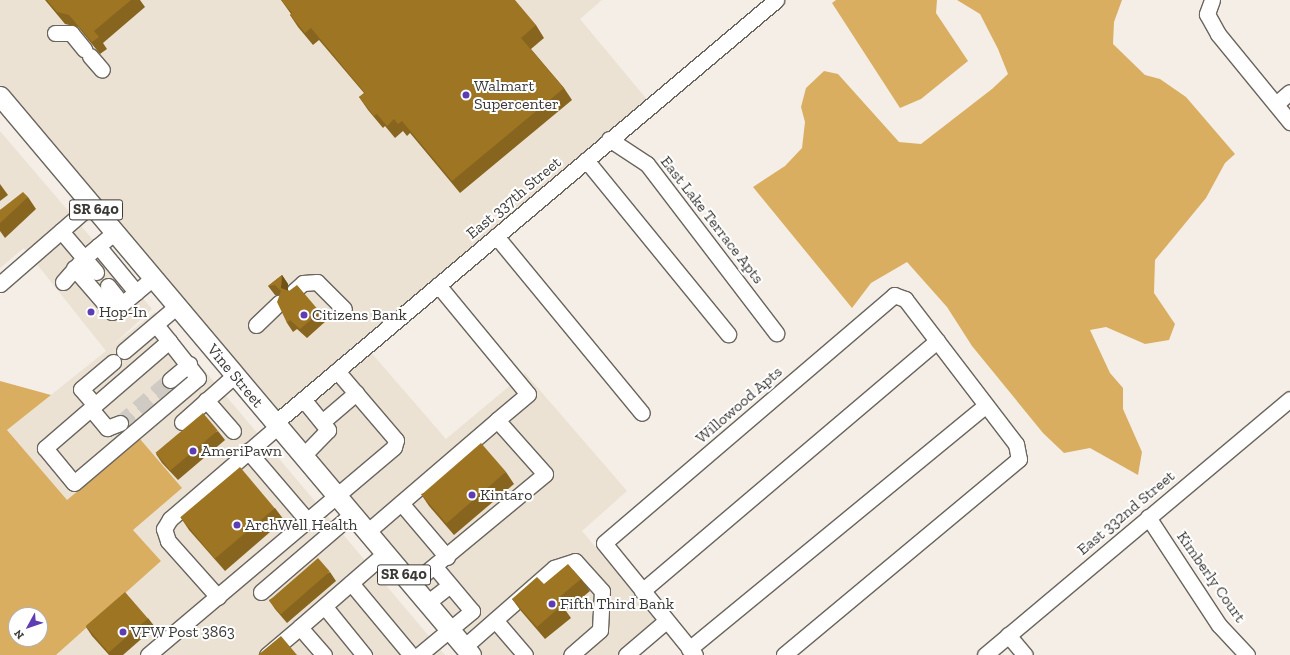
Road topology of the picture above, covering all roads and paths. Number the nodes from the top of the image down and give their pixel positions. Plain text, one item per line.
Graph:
1 (776, 0) edge
2 (1212, 0) edge
3 (55, 33) dead end
4 (102, 70) dead end
5 (1290, 92) edge
6 (0, 96) edge
7 (1276, 104) junction
8 (1290, 122) edge
9 (609, 139) junction
10 (586, 160) junction
11 (92, 205) junction
12 (61, 231) junction
13 (115, 232) junction
14 (496, 236) junction
15 (98, 246) junction
16 (79, 263) junction
17 (96, 272) dead end
18 (154, 278) junction
19 (63, 282) dead end
20 (0, 284) edge
21 (438, 285) junction
22 (108, 286) dead end
23 (294, 291) edge
24 (136, 292) junction
25 (279, 303) edge
26 (122, 304) junction
27 (177, 306) junction
28 (344, 309) dead end
29 (156, 325) junction
30 (256, 325) dead end
31 (776, 332) dead end
32 (728, 334) dead end
33 (169, 341) junction
34 (937, 341) junction
35 (124, 351) dead end
36 (113, 362) dead end
37 (189, 364) junction
38 (337, 371) junction
39 (235, 376) junction
40 (170, 380) tunnel mouth
41 (356, 393) junction
42 (303, 399) junction
43 (1290, 399) edge
44 (206, 400) junction
45 (986, 405) junction
46 (93, 407) junction
47 (642, 413) dead end
48 (497, 420) junction
49 (182, 422) dead end
50 (322, 422) junction
51 (120, 423) tunnel mouth
52 (276, 424) junction
53 (233, 431) dead end
54 (248, 451) junction
55 (303, 456) junction
56 (337, 496) junction
57 (401, 503) junction
58 (352, 514) junction
59 (1148, 517) junction
60 (307, 520) junction
61 (367, 532) junction
62 (385, 553) junction
63 (447, 557) junction
64 (435, 566) junction
65 (351, 583) junction
66 (412, 584) junction
67 (450, 585) junction
68 (642, 591) junction
69 (261, 592) dead end
70 (218, 597) junction
71 (427, 603) junction
72 (324, 607) junction
73 (495, 620) junction
74 (666, 621) junction
75 (300, 627) junction
76 (450, 630) junction
77 (1008, 635) junction
78 (692, 652) edge
79 (469, 653) edge
80 (148, 655) edge
81 (267, 655) edge
82 (324, 655) edge
83 (364, 655) edge
84 (411, 655) edge
85 (419, 655) edge
86 (524, 655) edge
87 (571, 655) edge
88 (626, 655) edge
89 (784, 655) edge
90 (985, 655) edge
91 (1025, 655) edge
92 (1247, 655) edge

1 - 9 street, East 337th Street
2 - 7 street
3 - 4 street
5 - 7 street
6 - 11 main road, Vine Street / SR 640
7 - 8 street
9 - 10 street, East 337th Street
9 - 31 street, East Lake Terrace Apts
10 - 14 street, East 337th Street
10 - 32 street
11 - 12 street
11 - 13 main road, Vine Street / SR 640
12 - 16 street
12 - 20 street
13 - 15 street
13 - 18 main road, Vine Street / SR 640
14 - 21 street, East 337th Street
14 - 47 street
15 - 16 street
15 - 24 street
16 - 17 street
16 - 19 street
16 - 26 street
18 - 24 street
18 - 27 main road, Vine Street / SR 640
21 - 38 street, East 337th Street
21 - 48 street
22 - 26 street
23 - 28 street
24 - 26 street
25 - 30 street
27 - 29 street
27 - 39 main road, Vine Street / SR 640
29 - 33 street
29 - 35 street
33 - 37 street
33 - 46 street
34 - 45 street, Willowood Apts
34 - 68 street
34 - 68 street, Willowood Apts
36 - 46 street
37 - 40 street
37 - 46 street
38 - 41 street
38 - 42 street, East 337th Street
39 - 44 street
39 - 52 main road, Vine Street / SR 640
41 - 50 street
41 - 56 street
42 - 50 street
42 - 52 street, East 337th Street
43 - 59 street, East 332nd Street
44 - 49 street
44 - 53 street
45 - 78 street, Willowood Apts
45 - 89 street, Willowood Apts
46 - 51 street
48 - 57 street
48 - 63 street
50 - 55 street
52 - 54 street, East 337th Street
52 - 55 main road, Vine Street / SR 640
54 - 60 street
54 - 70 street, East 337th Street
55 - 56 main road, Vine Street / SR 640
56 - 58 main road, Vine Street / SR 640
56 - 60 street
57 - 61 street
57 - 63 street
58 - 61 main road, Vine Street / SR 640
58 - 69 street
59 - 77 street, East 332nd Street
59 - 92 street, Kimberly Court
60 - 70 street
61 - 62 main road, Vine Street / SR 640
62 - 65 street
62 - 66 main road, Vine Street / SR 640
63 - 64 street
64 - 66 street
64 - 67 street
65 - 72 street
65 - 84 street
66 - 71 main road, Vine Street / SR 640
67 - 71 street
67 - 76 street
68 - 74 street, Willowood Apts
70 - 80 street
71 - 76 main road, Vine Street / SR 640
72 - 75 street
72 - 83 street
73 - 79 street
73 - 86 street
73 - 87 street
74 - 78 street, Willowood Apts
74 - 88 street
75 - 81 street
75 - 82 street
76 - 79 main road, Vine Street / SR 640
76 - 85 street
77 - 90 street, East 332nd Street
77 - 91 street

